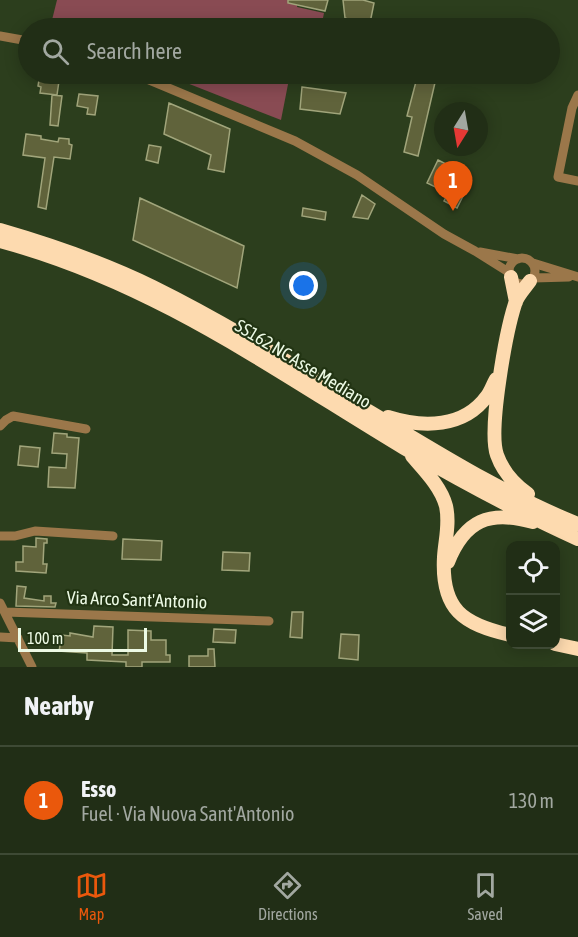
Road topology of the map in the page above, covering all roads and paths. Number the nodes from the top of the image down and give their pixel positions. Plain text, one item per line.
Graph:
1 (0, 36) edge
2 (18, 39) edge
3 (159, 84) edge
4 (578, 95) edge
5 (578, 181) edge
6 (0, 230) edge
7 (5, 242) edge
8 (475, 251) junction
9 (518, 259) junction
10 (533, 263) junction
11 (510, 275) junction
12 (578, 277) edge
13 (531, 280) junction
14 (516, 302) junction
15 (502, 366) junction
16 (369, 411) junction
17 (0, 426) edge
18 (86, 429) dead end
19 (405, 448) junction
20 (556, 522) junction
21 (578, 524) edge
22 (0, 536) edge
23 (113, 536) dead end
24 (578, 539) edge
25 (444, 569) junction
26 (2, 608) edge
27 (269, 621) dead end
28 (506, 634) edge
29 (0, 638) edge
30 (18, 638) junction
31 (560, 646) edge
32 (578, 650) edge
33 (32, 667) edge

1 - 2 street
3 - 8 street
4 - 5 street
6 - 16 highway, SS162 NC Asse Mediano
7 - 19 highway, SS162 NC Asse Mediano
8 - 9 street
8 - 11 street
9 - 10 street
9 - 11 street
10 - 12 street
10 - 13 street
11 - 13 street
11 - 14 highway
12 - 13 street
13 - 14 highway
14 - 15 highway
15 - 16 highway
15 - 20 highway
16 - 20 highway, SS162 NC Asse Mediano
17 - 18 street
19 - 20 highway, SS162 NC Asse Mediano
19 - 25 highway
20 - 21 highway, SS162 NC Asse Mediano
20 - 24 highway, SS162 NC Asse Mediano
20 - 25 highway
22 - 23 street
25 - 28 highway
26 - 27 street, Via Arco Sant'Antonio
26 - 30 street, Via Arco Sant'Antonio
29 - 30 street
30 - 33 street, Via Arco Sant'Antonio
31 - 32 highway

